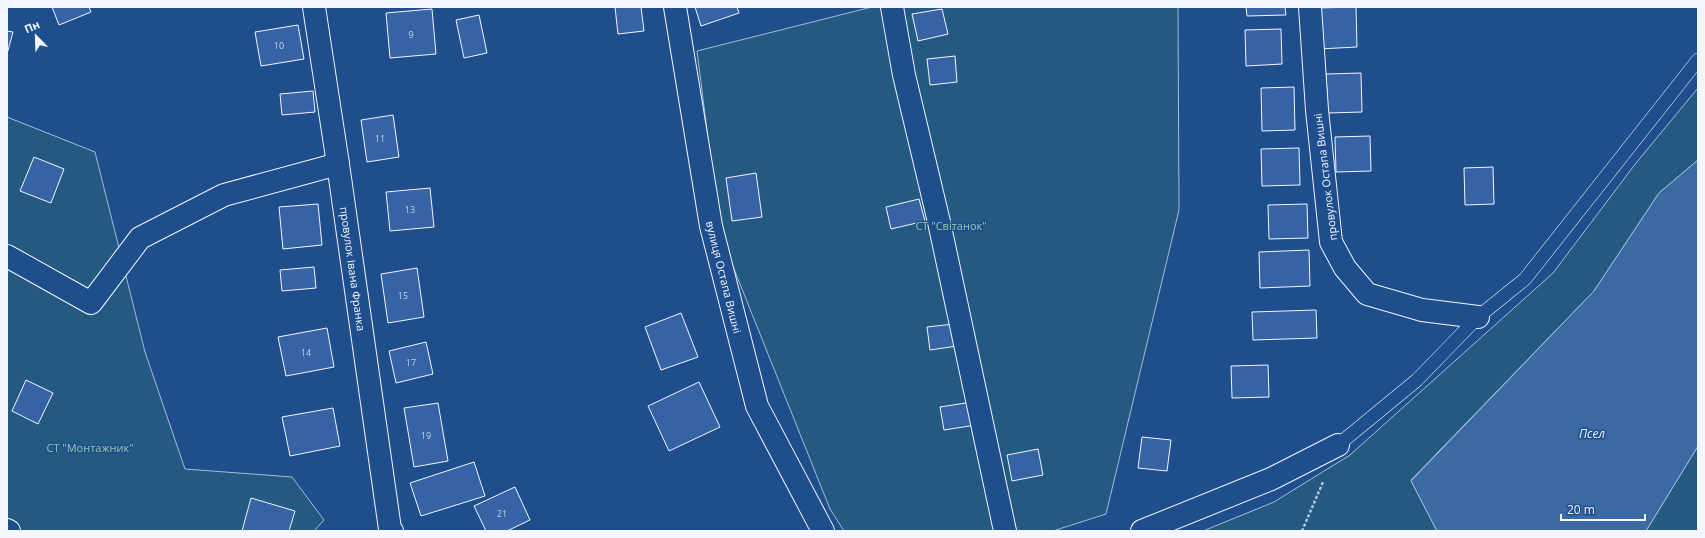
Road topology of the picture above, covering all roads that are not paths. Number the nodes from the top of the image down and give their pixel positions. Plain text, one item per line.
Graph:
1 (314, 7) edge
2 (675, 7) edge
3 (892, 7) edge
4 (1310, 7) edge
5 (1698, 60) edge
6 (338, 164) junction
7 (7, 256) edge
8 (1478, 317) junction
9 (1338, 445) joint
10 (392, 531) edge
11 (823, 531) edge
12 (1005, 531) edge
13 (1142, 531) edge

1 - 6 street, провулок Івана Франка
2 - 11 street, вулиця Остапа Вишні
3 - 12 street
4 - 8 street, провулок Остапа Вишні
5 - 8 lane
6 - 7 street
6 - 10 street, провулок Івана Франка
8 - 9 lane
9 - 13 street

